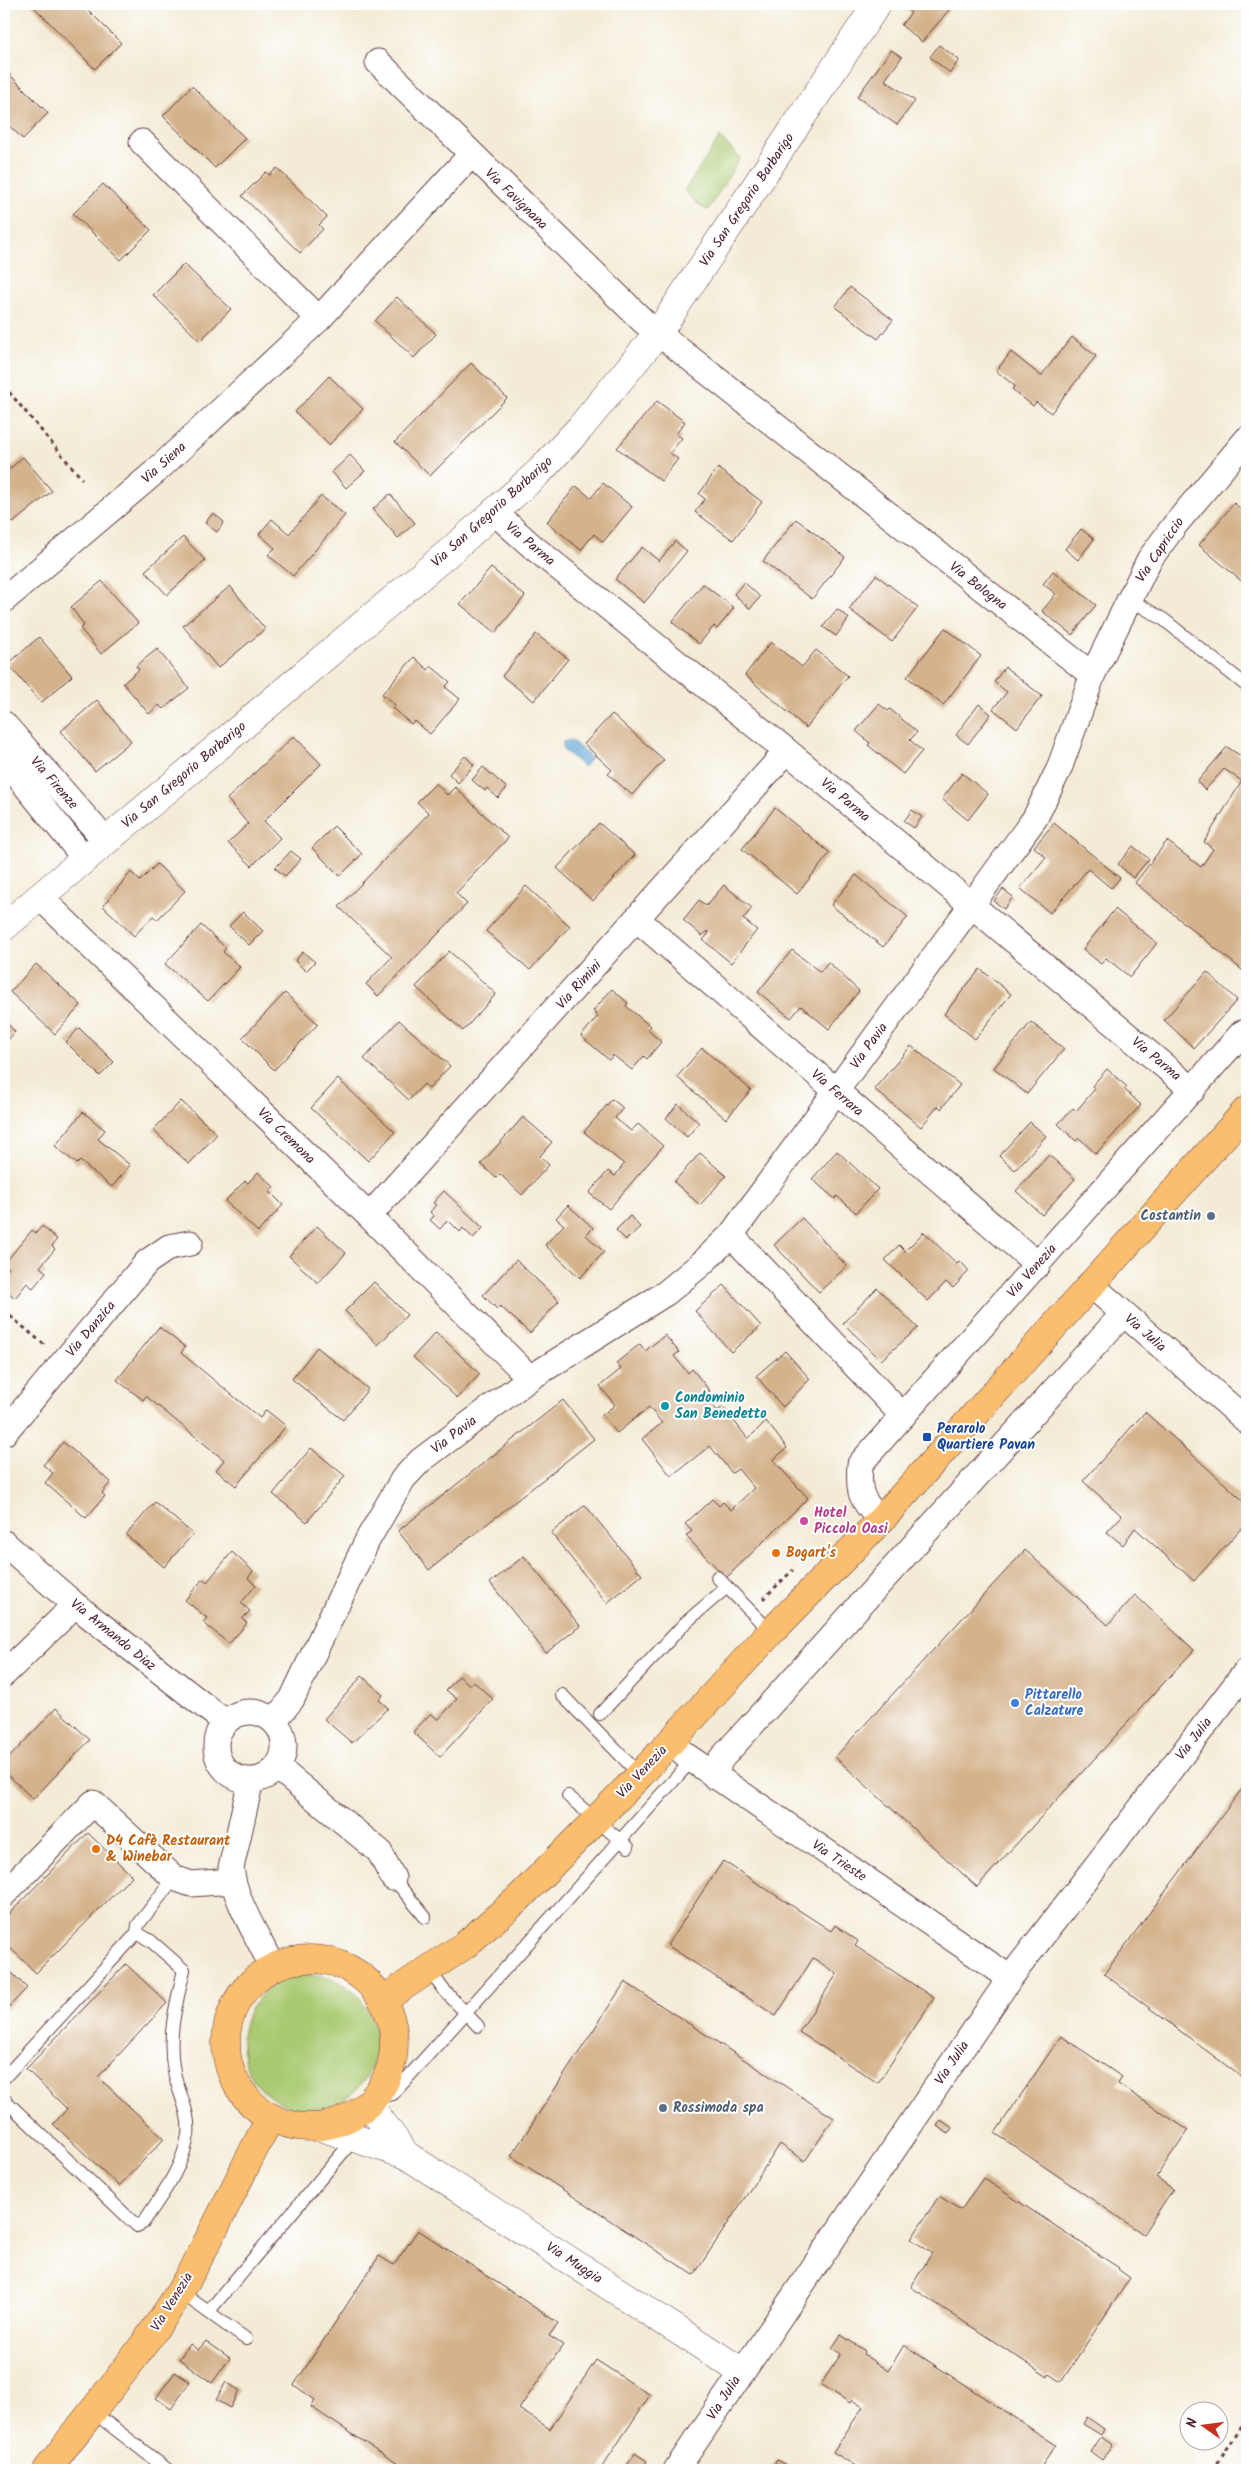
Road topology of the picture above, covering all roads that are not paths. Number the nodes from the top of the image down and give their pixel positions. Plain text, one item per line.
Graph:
1 (877, 4) edge
2 (378, 62) dead end
3 (142, 142) dead end
4 (471, 155) junction
5 (319, 319) junction
6 (658, 333) junction
7 (1247, 439) edge
8 (494, 512) junction
9 (1128, 599) junction
10 (4, 600) edge
11 (1093, 674) junction
12 (1247, 686) edge
13 (4, 724) edge
14 (787, 751) junction
15 (4, 759) edge
16 (106, 841) junction
17 (85, 859) junction
18 (40, 897) junction
19 (971, 904) junction
20 (638, 920) junction
21 (4, 927) edge
22 (1247, 1032) edge
23 (1193, 1090) junction
24 (836, 1092) junction
25 (1247, 1110) edge
26 (369, 1216) junction
27 (731, 1235) junction
28 (190, 1243) dead end
29 (1038, 1265) junction
30 (1090, 1284) junction
31 (1123, 1314) junction
32 (530, 1378) junction
33 (903, 1416) junction
34 (1247, 1421) edge
35 (4, 1433) edge
36 (881, 1520) junction
37 (4, 1543) edge
38 (717, 1577) dead end
39 (726, 1588) junction
40 (74, 1604) junction
41 (771, 1632) junction
42 (1247, 1670) edge
43 (4, 1674) edge
44 (562, 1695) dead end
45 (600, 1714) dead end
46 (274, 1721) junction
47 (225, 1722) junction
48 (670, 1742) junction
49 (692, 1760) junction
50 (277, 1767) junction
51 (640, 1775) junction
52 (716, 1776) junction
53 (251, 1780) junction
54 (568, 1796) dead end
55 (596, 1820) junction
56 (624, 1844) junction
57 (174, 1878) junction
58 (393, 1878) joint
59 (233, 1881) junction
60 (4, 1894) edge
61 (425, 1917) dead end
62 (138, 1933) junction
63 (272, 1968) junction
64 (429, 1970) junction
65 (1010, 1978) junction
66 (383, 2000) junction
67 (466, 2014) junction
68 (478, 2026) dead end
69 (4, 2078) edge
70 (374, 2097) junction
71 (4, 2099) edge
72 (271, 2117) junction
73 (320, 2126) junction
74 (355, 2138) junction
75 (406, 2155) junction
76 (179, 2291) junction
77 (209, 2311) junction
78 (246, 2339) dead end
79 (741, 2371) junction
80 (92, 2411) junction
81 (47, 2470) edge
82 (168, 2470) edge
83 (676, 2470) edge

1 - 6 street, Via San Gregorio Barbarigo
2 - 4 street, Via Favignana
3 - 5 street
4 - 5 street, Via Siena
4 - 6 street, Via Favignana
5 - 10 street, Via Siena
6 - 8 street, Via San Gregorio Barbarigo
6 - 11 street, Via Bologna
7 - 9 street, Via Capriccio
8 - 14 street, Via Parma
8 - 16 street, Via San Gregorio Barbarigo
9 - 11 street, Via Capriccio
9 - 12 lane
11 - 19 street
13 - 16 street, Via Firenze
14 - 19 street, Via Parma
14 - 20 street, Via Rimini
15 - 17 street, Via Firenze
16 - 17 street, Via San Gregorio Barbarigo
17 - 18 street, Via San Gregorio Barbarigo
18 - 21 street, Via San Gregorio Barbarigo
18 - 26 street, Via Cremona
19 - 23 street, Via Parma
19 - 24 street, Via Pavia
20 - 24 street, Via Ferrara
20 - 26 street, Via Rimini
22 - 23 street, Via Venezia
23 - 29 street, Via Venezia
24 - 27 street, Via Pavia
24 - 29 street, Via Ferrara
25 - 30 main road, Via Venezia
26 - 32 street, Via Cremona
27 - 32 street, Via Pavia
27 - 33 street
28 - 35 street, Via Danzica
29 - 33 street, Via Venezia
30 - 31 street, Via Julia
30 - 36 main road, Via Venezia
31 - 34 street, Via Julia
31 - 52 street
32 - 46 street, Via Pavia
33 - 36 street, Via Venezia
36 - 41 main road, Via Venezia
37 - 40 street, Via Armando Diaz
38 - 39 lane
39 - 41 lane
39 - 45 lane
40 - 43 street
40 - 47 street, Via Armando Diaz
41 - 48 main road, Via Venezia
42 - 65 street, Via Julia
44 - 51 lane
46 - 47 street
46 - 50 street
47 - 53 street
48 - 49 street, Via Trieste
48 - 51 main road, Via Venezia
49 - 52 street, Via Trieste
49 - 56 lane
50 - 53 street
50 - 58 street
51 - 55 main road, Via Venezia
52 - 65 street, Via Trieste
53 - 59 street
54 - 55 lane
55 - 56 lane
55 - 64 main road, Via Venezia
56 - 67 lane
57 - 59 street
57 - 60 street
57 - 62 lane
58 - 61 lane
59 - 63 street
62 - 69 lane
62 - 71 lane
63 - 66 main road
63 - 72 main road
64 - 66 main road, Via Venezia
64 - 67 lane
65 - 79 street, Via Julia
66 - 70 main road
67 - 68 lane
67 - 70 lane
70 - 73 main road
70 - 75 street, Via Muggia
72 - 73 main road
72 - 76 main road, Via Venezia
73 - 74 street, Via Muggia
74 - 75 street, Via Muggia
74 - 77 lane
75 - 79 street, Via Muggia
76 - 77 lane
76 - 80 main road, Via Venezia
77 - 78 lane
79 - 83 street, Via Julia
80 - 81 main road, Via Venezia
80 - 82 lane

